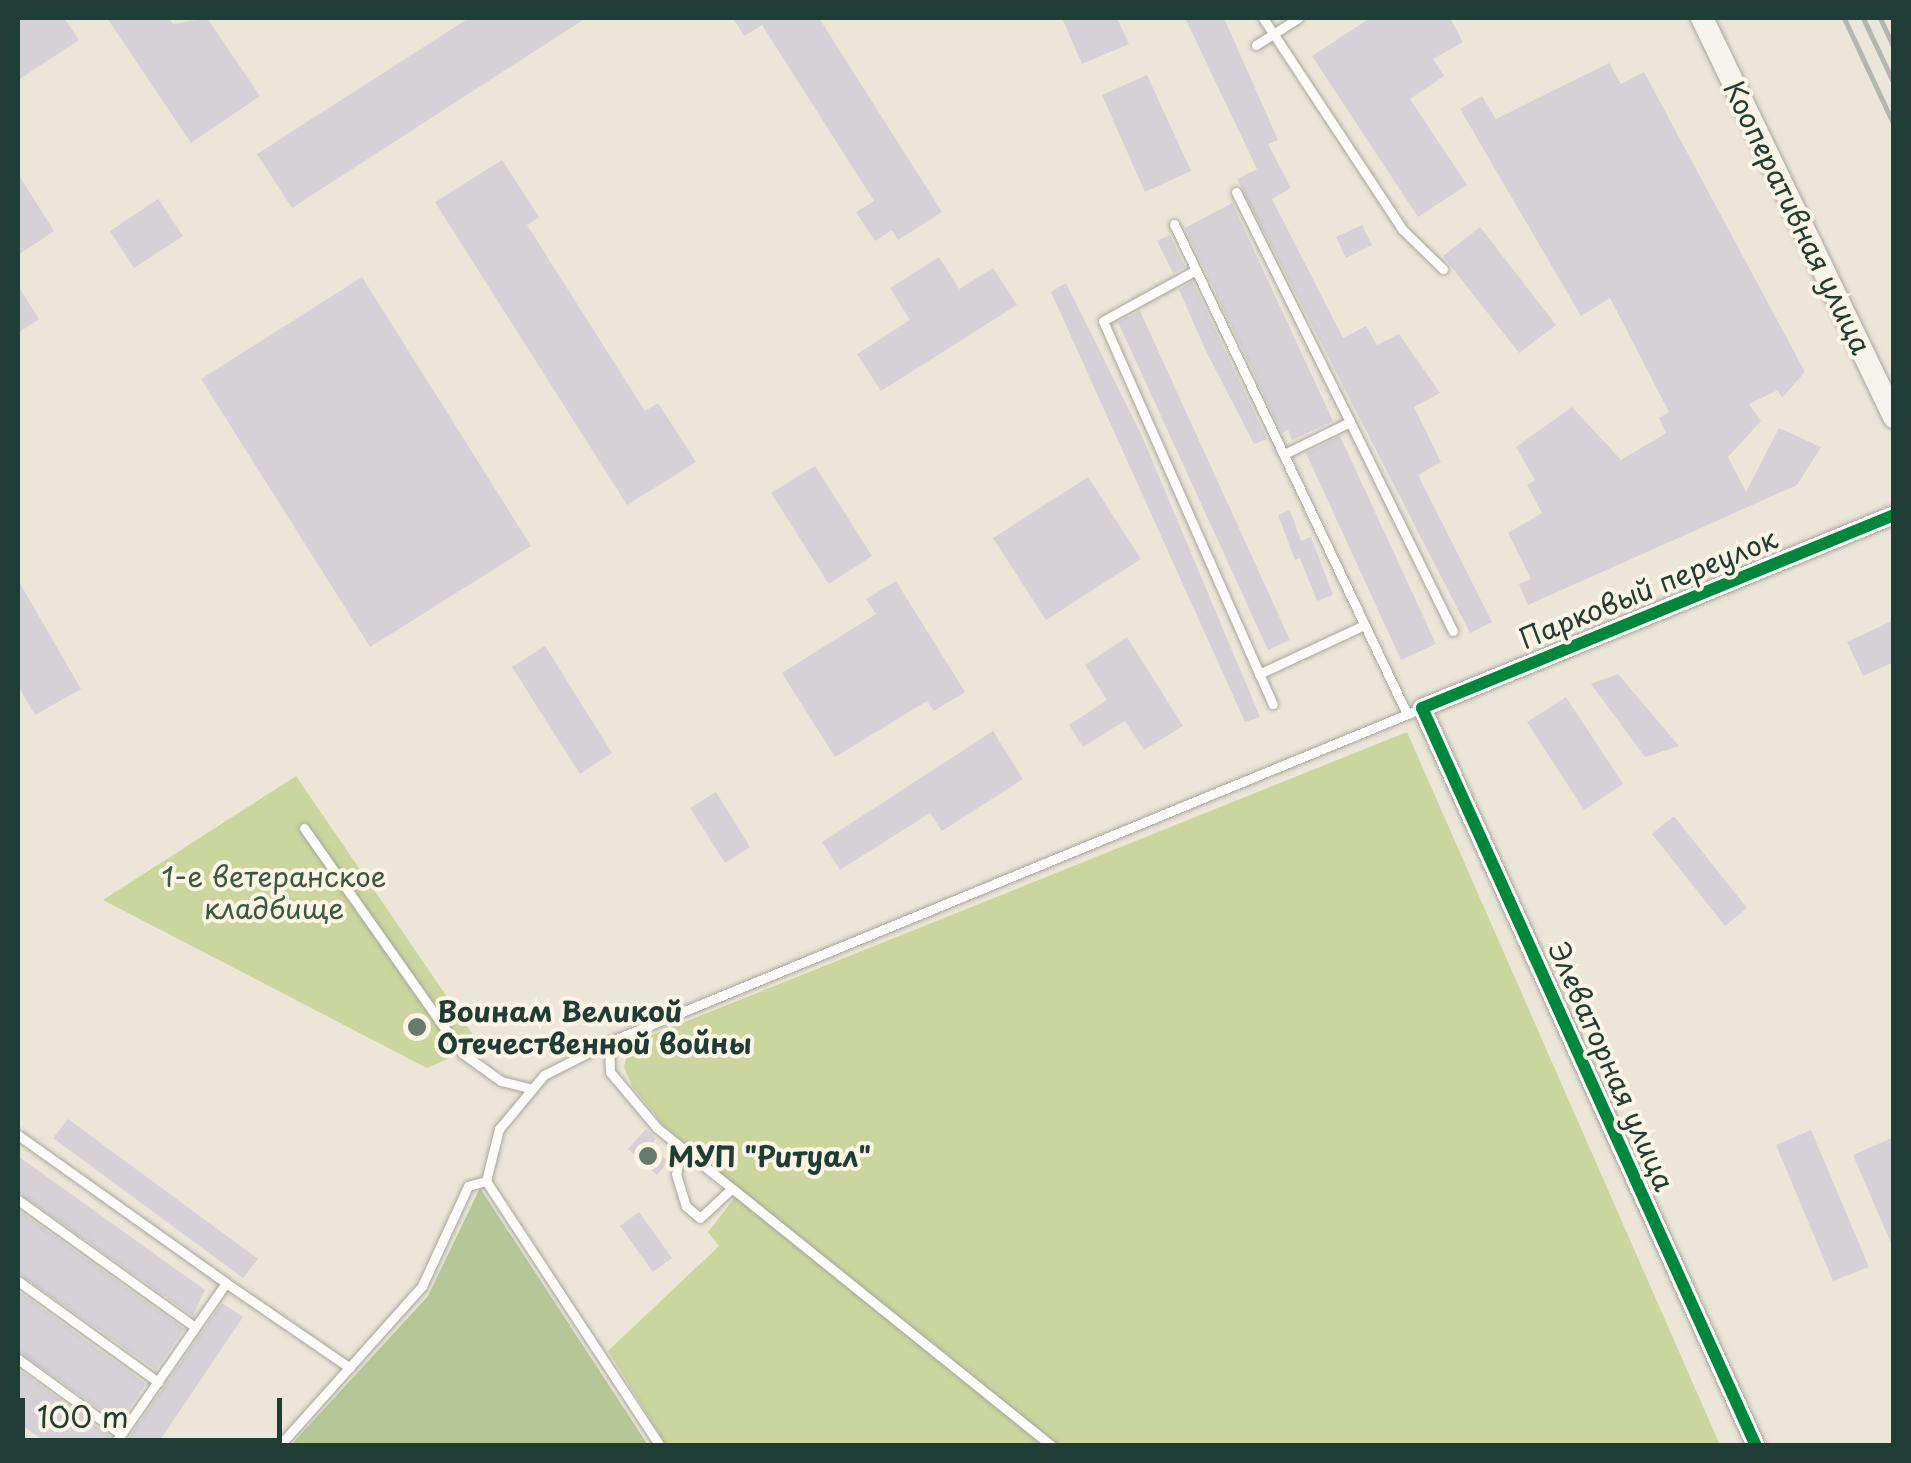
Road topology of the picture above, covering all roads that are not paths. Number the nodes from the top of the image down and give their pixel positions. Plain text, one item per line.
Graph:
1 (1263, 18) edge
2 (1298, 18) edge
3 (1702, 18) edge
4 (1272, 34) junction
5 (1256, 45) dead end
6 (1236, 192) dead end
7 (1174, 224) dead end
8 (1443, 269) dead end
9 (1196, 270) junction
10 (1894, 417) edge
11 (1350, 422) junction
12 (1284, 454) junction
13 (1894, 515) edge
14 (1364, 625) junction
15 (1453, 631) dead end
16 (1260, 674) junction
17 (1273, 704) dead end
18 (1414, 711) junction
19 (304, 828) dead end
20 (609, 1042) junction
21 (530, 1088) junction
22 (18, 1135) edge
23 (681, 1149) junction
24 (486, 1180) junction
25 (730, 1190) junction
26 (18, 1200) edge
27 (18, 1281) edge
28 (226, 1284) junction
29 (196, 1328) junction
30 (18, 1359) edge
31 (350, 1368) junction
32 (158, 1382) junction
33 (121, 1434) junction
34 (18, 1441) edge
35 (24, 1446) edge
36 (113, 1446) edge
37 (279, 1446) edge
38 (660, 1446) edge
39 (1052, 1446) edge
40 (1756, 1446) edge

1 - 4 lane
2 - 4 lane
3 - 10 main road, Кооперативная улица
4 - 5 lane
4 - 8 lane
6 - 11 lane
7 - 9 lane
9 - 12 lane
9 - 16 lane
11 - 12 lane
11 - 15 lane
12 - 14 lane
13 - 18 street, Парковый переулок
14 - 16 lane
14 - 18 lane
16 - 17 lane
18 - 20 lane
18 - 40 street, Элеваторная улица
19 - 21 lane
20 - 21 lane
20 - 23 lane
21 - 24 lane
22 - 28 lane
23 - 25 lane
23 - 25 lane
24 - 31 lane
24 - 38 lane
25 - 39 lane
26 - 29 lane
27 - 32 lane
28 - 29 lane
28 - 31 lane
29 - 32 lane
30 - 33 lane
31 - 37 lane
32 - 33 lane
33 - 36 lane
34 - 35 lane

